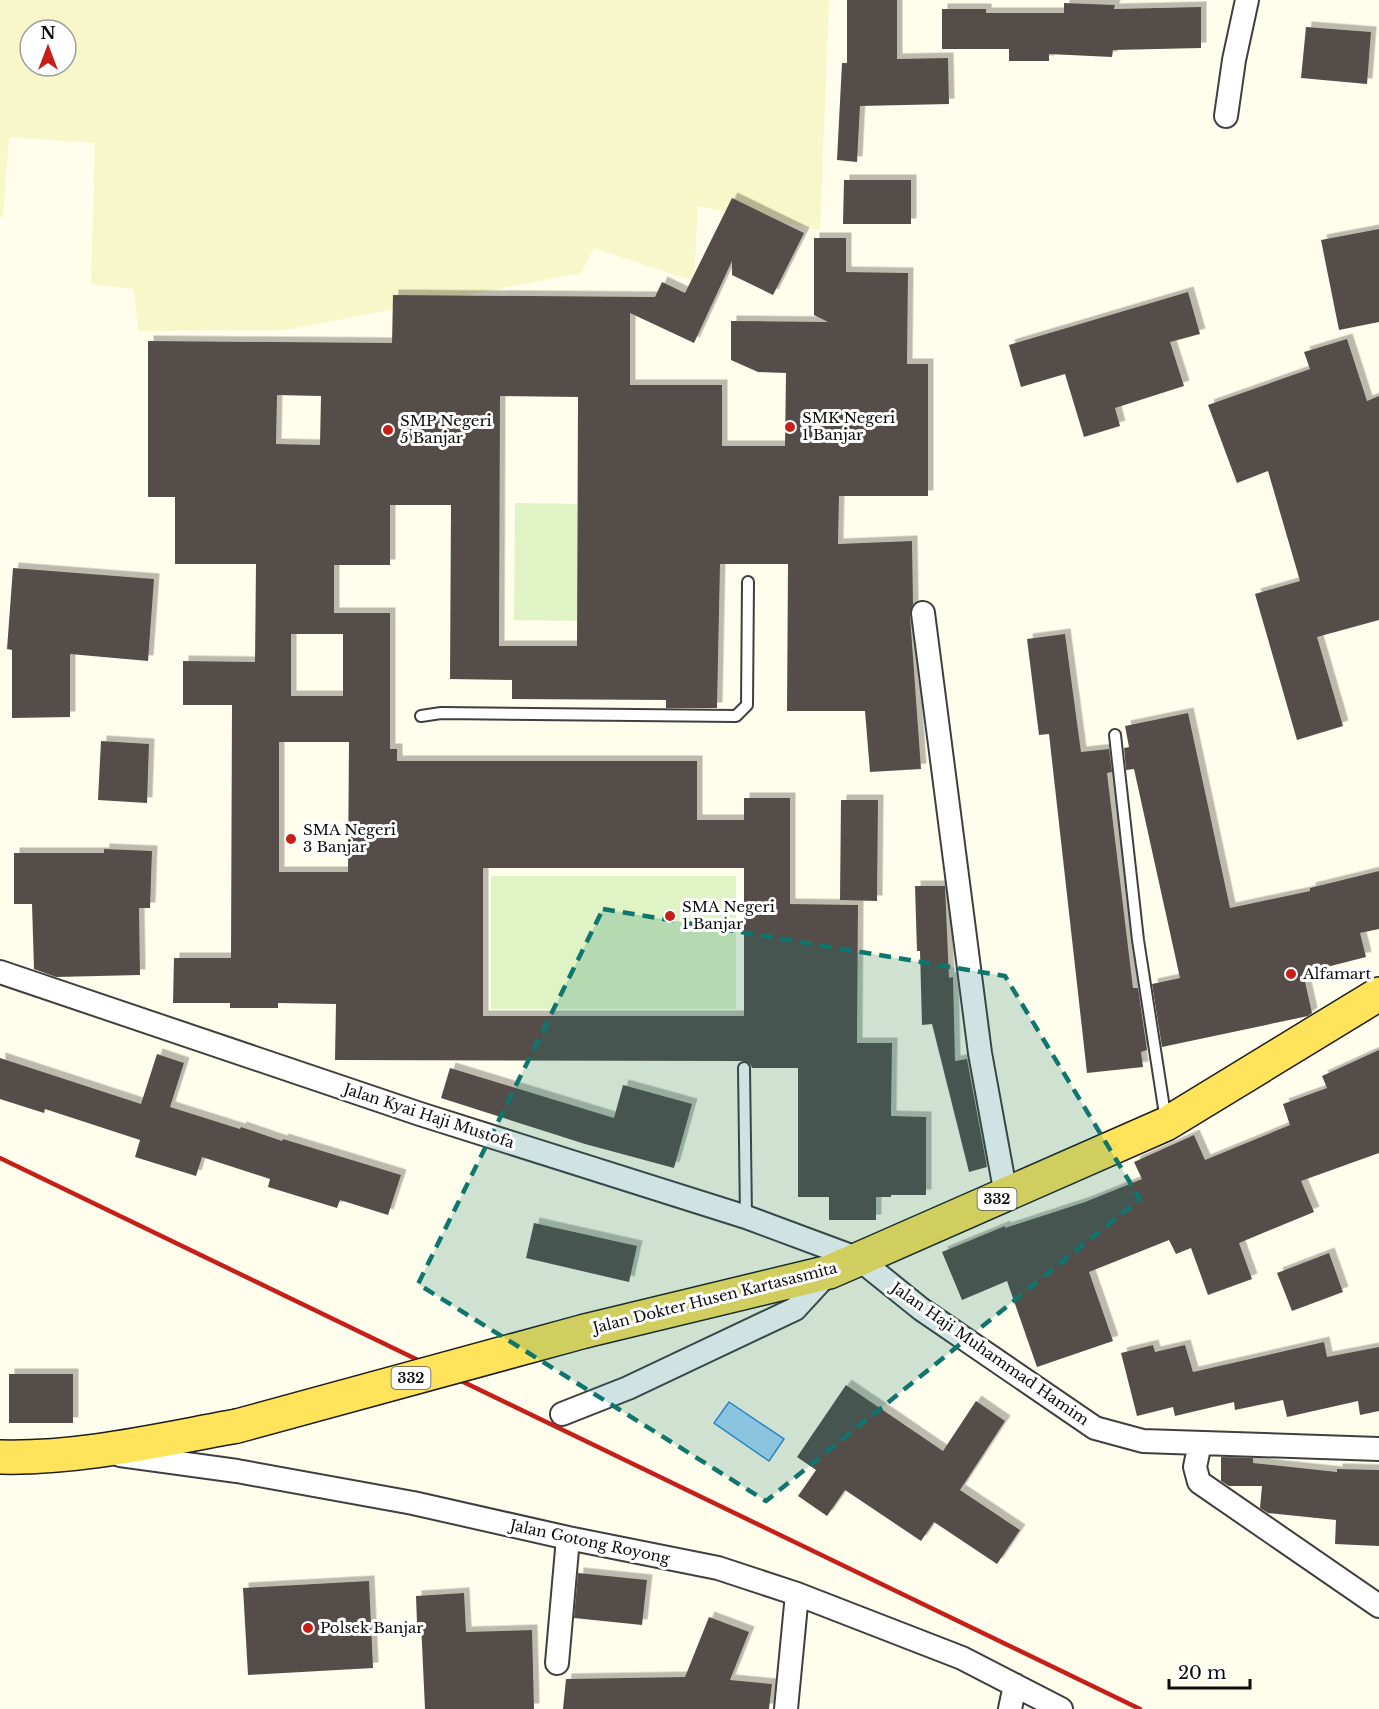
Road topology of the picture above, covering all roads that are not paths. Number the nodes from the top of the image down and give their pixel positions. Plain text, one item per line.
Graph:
1 (1247, 0) edge
2 (1226, 116) dead end
3 (748, 582) dead end
4 (923, 613) dead end
5 (421, 716) dead end
6 (1115, 735) dead end
7 (0, 972) edge
8 (1379, 994) edge
9 (744, 1068) dead end
10 (1166, 1124) junction
11 (1006, 1195) junction
12 (746, 1217) junction
13 (859, 1259) junction
14 (829, 1272) junction
15 (562, 1414) dead end
16 (1200, 1443) junction
17 (1379, 1449) edge
18 (98, 1452) junction
19 (0, 1457) edge
20 (568, 1538) junction
21 (798, 1594) junction
22 (1379, 1606) edge
23 (557, 1664) dead end
24 (1015, 1685) junction
25 (786, 1709) edge
26 (1010, 1709) edge
27 (1061, 1709) edge

1 - 2 street
3 - 5 lane
4 - 11 street
6 - 10 lane
7 - 12 street, Jalan Kyai Haji Mustofa
8 - 10 main road, Jalan Dokter Husen Kartasasmita / 332
9 - 12 lane
10 - 11 main road, Jalan Dokter Husen Kartasasmita / 332
11 - 13 main road, Jalan Dokter Husen Kartasasmita / 332
12 - 13 street, Jalan Kyai Haji Mustofa
13 - 14 main road, Jalan Dokter Husen Kartasasmita / 332
13 - 16 street, Jalan Haji Muhammad Hamim
14 - 15 street
14 - 18 main road, Jalan Dokter Husen Kartasasmita / 332, bridge
16 - 17 street, Jalan Haji Muhammad Hamim
16 - 22 street
18 - 19 main road, Jalan Dokter Husen Kartasasmita / 332
18 - 20 street, Jalan Gotong Royong
20 - 21 street, Jalan Gotong Royong
20 - 23 street
21 - 24 street, Jalan Gotong Royong
21 - 25 street
24 - 26 street
24 - 27 street, Jalan Gotong Royong

